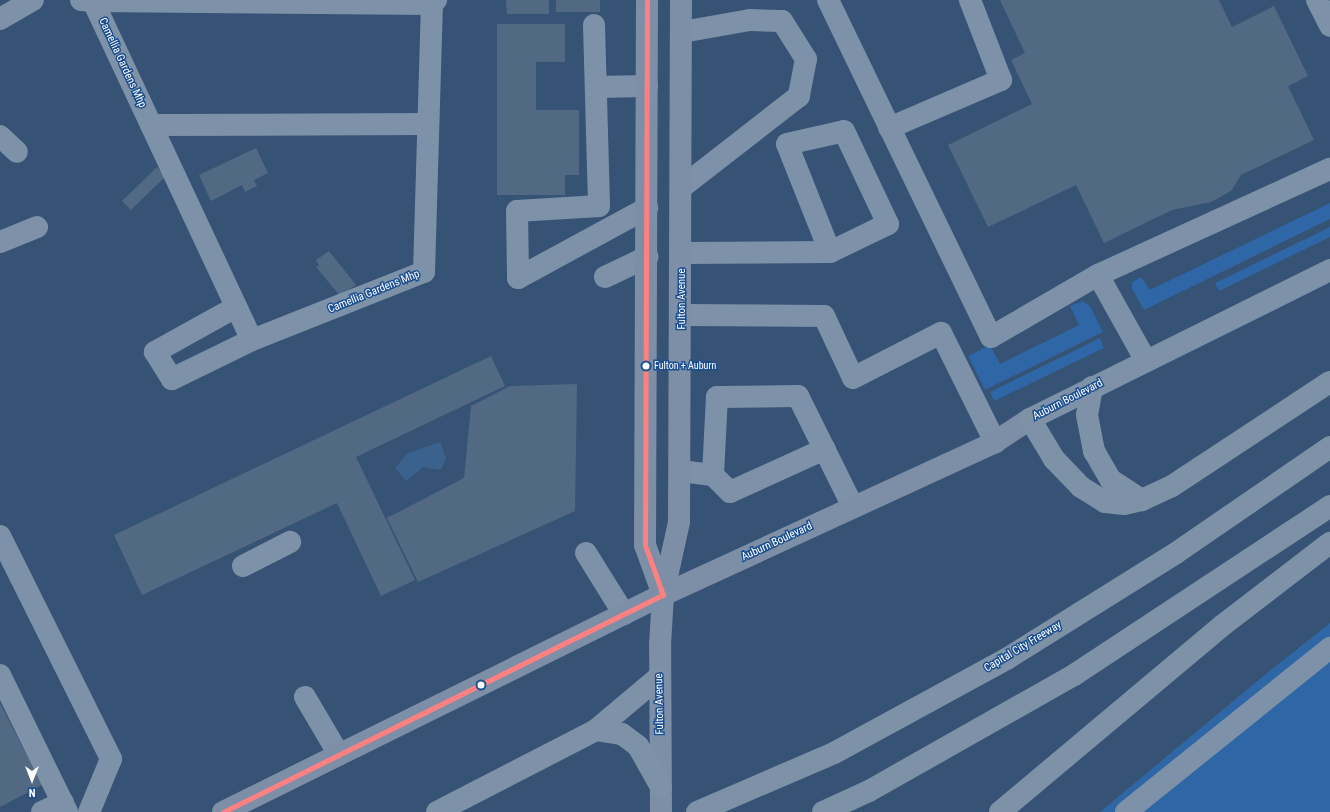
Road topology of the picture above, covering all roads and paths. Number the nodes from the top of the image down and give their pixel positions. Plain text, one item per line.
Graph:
1 (33, 0) edge
2 (87, 0) edge
3 (647, 0) edge
4 (681, 0) edge
5 (828, 0) edge
6 (970, 0) edge
7 (1317, 0) edge
8 (434, 2) edge
9 (0, 19) edge
10 (594, 25) dead end
11 (1330, 26) edge
12 (682, 32) junction
13 (646, 86) junction
14 (596, 87) junction
15 (428, 124) junction
16 (151, 125) junction
17 (889, 128) junction
18 (0, 136) edge
19 (17, 152) dead end
20 (1330, 169) edge
21 (682, 187) junction
22 (647, 208) junction
23 (38, 227) dead end
24 (0, 242) edge
25 (830, 252) junction
26 (682, 253) junction
27 (647, 257) junction
28 (1330, 270) edge
29 (1098, 276) junction
30 (605, 277) dead end
31 (236, 306) junction
32 (682, 315) junction
33 (252, 340) junction
34 (1146, 361) junction
35 (1330, 382) edge
36 (1092, 387) junction
37 (1030, 419) junction
38 (995, 442) junction
39 (1330, 447) edge
40 (825, 449) junction
41 (680, 471) junction
42 (713, 475) junction
43 (1142, 500) junction
44 (1330, 506) edge
45 (853, 508) junction
46 (0, 536) edge
47 (290, 542) dead end
48 (1330, 543) edge
49 (586, 553) dead end
50 (243, 566) dead end
51 (663, 595) junction
52 (624, 614) junction
53 (1330, 648) edge
54 (0, 675) edge
55 (659, 677) junction
56 (305, 697) dead end
57 (596, 730) junction
58 (338, 753) junction
59 (661, 787) junction
60 (65, 807) edge
61 (42, 812) edge
62 (89, 812) edge
63 (223, 812) edge
64 (437, 812) edge
65 (661, 812) edge
66 (697, 812) edge
67 (823, 812) edge
68 (1000, 812) edge
69 (1126, 812) edge

1 - 9 street
2 - 8 street, Camellia Gardens Mhp
2 - 16 street, Camellia Gardens Mhp
3 - 13 main road, Fulton Avenue
4 - 12 main road, Fulton Avenue
5 - 17 street
6 - 17 street
7 - 11 street
8 - 15 street, Camellia Gardens Mhp
10 - 14 street
12 - 21 main road, Fulton Avenue
12 - 21 street
13 - 14 street
13 - 22 main road, Fulton Avenue
14 - 22 street
15 - 16 street
15 - 33 street, Camellia Gardens Mhp
16 - 31 street, Camellia Gardens Mhp
17 - 29 street
18 - 19 street
20 - 29 street
21 - 26 main road, Fulton Avenue
22 - 27 main road, Fulton Avenue
23 - 24 street
25 - 25 street
25 - 26 street
26 - 32 main road, Fulton Avenue
27 - 30 street
27 - 51 main road, Fulton Avenue
28 - 34 street, Auburn Boulevard
29 - 34 street
31 - 33 street, Camellia Gardens Mhp
31 - 33 street, Camellia Gardens Mhp
32 - 38 street
32 - 41 main road, Fulton Avenue
34 - 36 street, Auburn Boulevard
35 - 43 highway
36 - 37 street, Auburn Boulevard
36 - 43 highway
37 - 38 main road, Auburn Boulevard
37 - 43 highway
38 - 45 main road, Auburn Boulevard
39 - 66 highway, Capital City Freeway
40 - 42 street
40 - 42 street
40 - 45 street
41 - 42 street
41 - 51 main road, Fulton Avenue
44 - 67 highway
45 - 51 main road, Auburn Boulevard
46 - 62 street
47 - 50 street
48 - 68 highway
49 - 52 street
51 - 52 main road, Auburn Boulevard
51 - 55 main road, Fulton Avenue
52 - 58 main road, Auburn Boulevard
53 - 69 street
54 - 60 street
55 - 57 highway
55 - 59 main road, Fulton Avenue
56 - 58 street
57 - 59 highway
57 - 64 highway
58 - 63 main road, Auburn Boulevard
59 - 65 main road, Fulton Avenue
60 - 61 street

